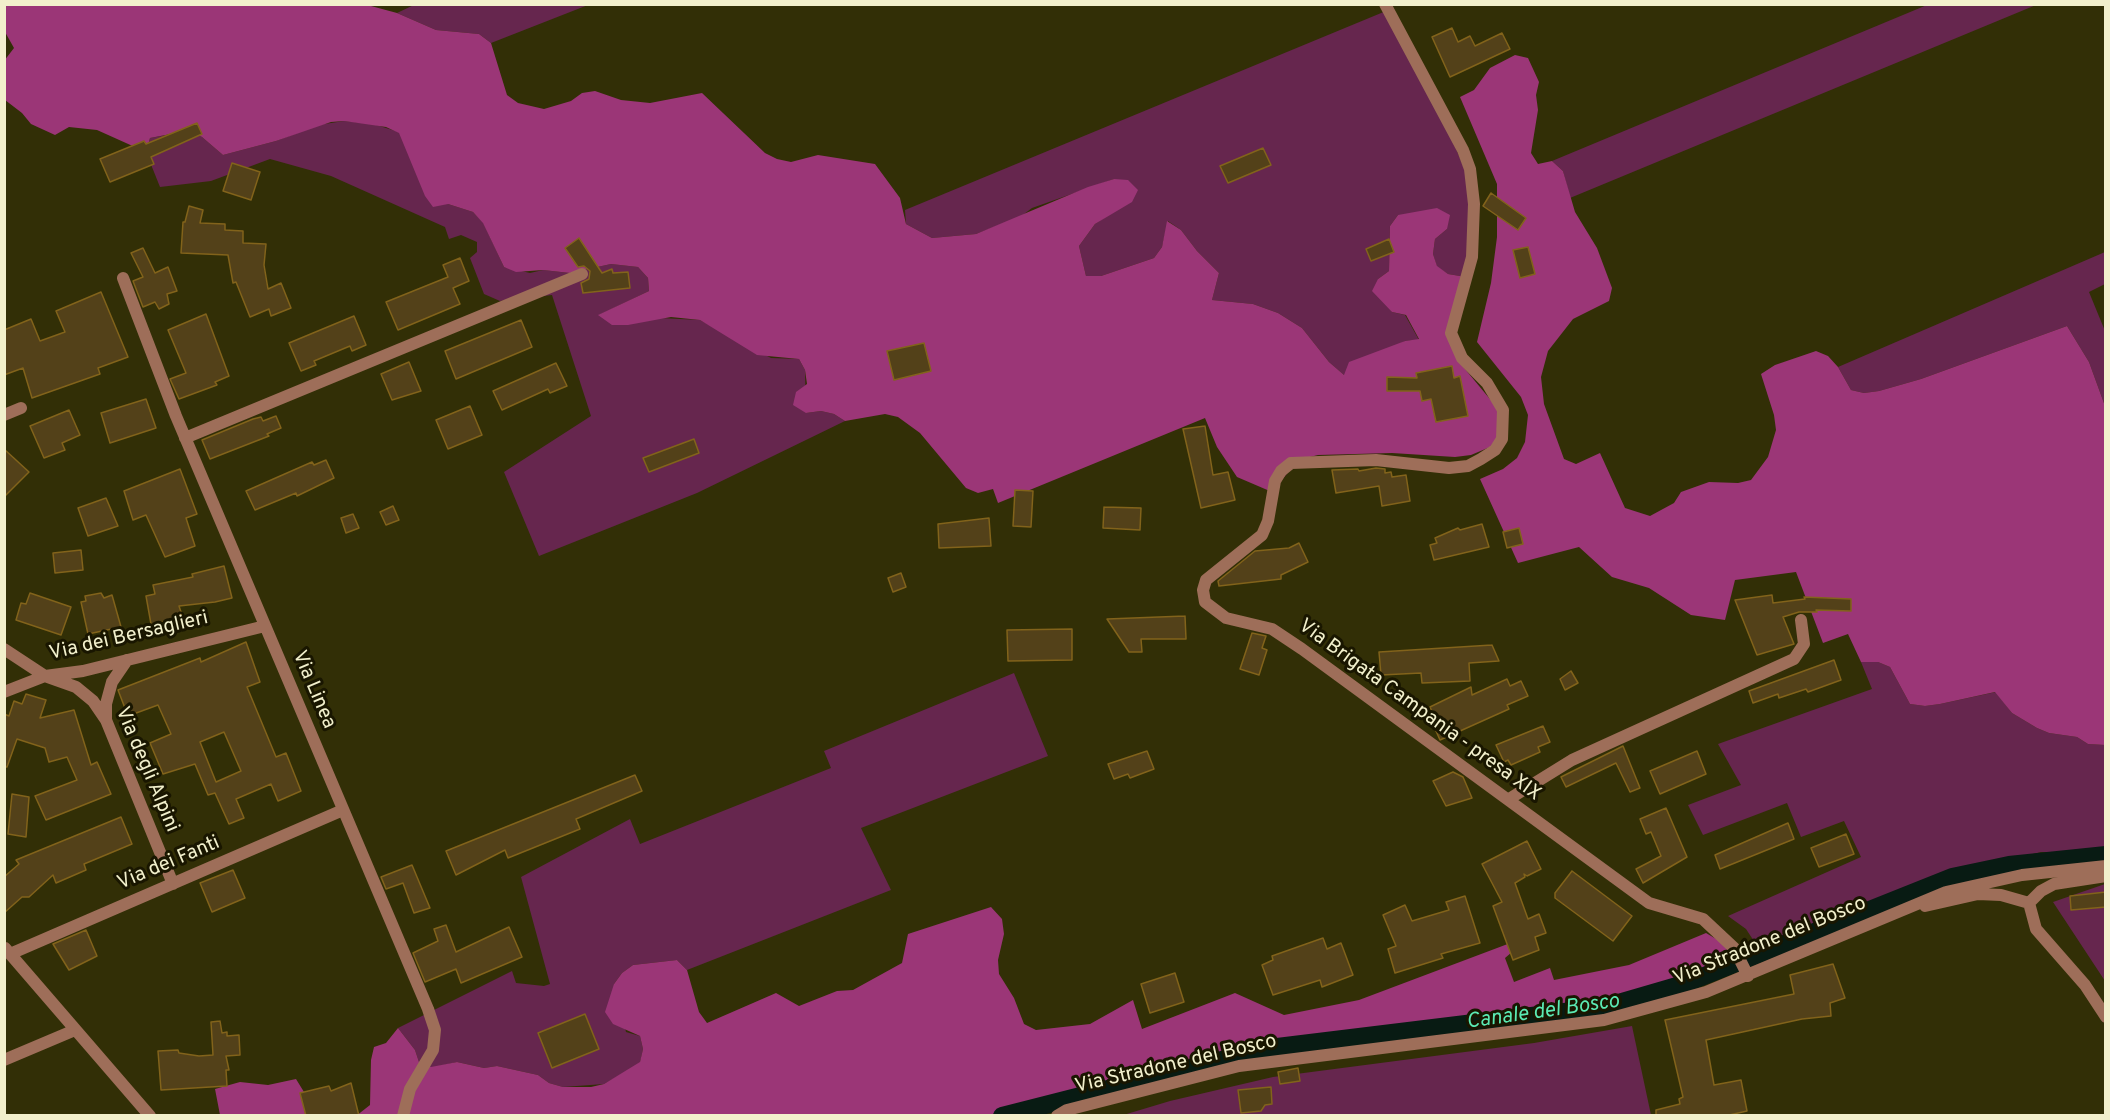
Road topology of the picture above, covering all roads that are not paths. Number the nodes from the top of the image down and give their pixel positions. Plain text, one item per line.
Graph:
1 (1385, 4) edge
2 (582, 274) dead end
3 (123, 278) dead end
4 (21, 408) dead end
5 (4, 415) edge
6 (185, 438) junction
7 (1802, 620) dead end
8 (265, 626) junction
9 (4, 650) edge
10 (127, 660) junction
11 (45, 676) junction
12 (4, 693) edge
13 (106, 720) junction
14 (1509, 799) junction
15 (343, 810) junction
16 (2106, 866) edge
17 (2106, 876) edge
18 (173, 884) junction
19 (2029, 903) junction
20 (1898, 911) junction
21 (7, 950) edge
22 (1748, 976) junction
23 (2106, 1017) edge
24 (75, 1030) junction
25 (4, 1060) edge
26 (150, 1116) edge
27 (403, 1116) edge
28 (1057, 1116) edge

1 - 14 street, Via Brigata Campania - presa XIX
2 - 6 street
3 - 6 street, Via Linea
4 - 5 street
6 - 8 street, Via Linea
7 - 14 street
8 - 10 street, Via dei Bersaglieri
8 - 15 street, Via Linea
9 - 11 street, Via degli Alpini
10 - 11 street, Via dei Bersaglieri
10 - 13 street
11 - 12 street, Via dei Bersaglieri
11 - 13 street, Via degli Alpini
13 - 18 street, Via degli Alpini
14 - 22 street, Via Brigata Campania - presa XIX
15 - 18 street, Via dei Fanti
15 - 27 street, Via Linea
16 - 20 street, Via Stradone del Bosco
17 - 19 street
18 - 21 street, Via dei Fanti
19 - 20 street
19 - 23 street
20 - 22 street, Via Stradone del Bosco
21 - 24 street
22 - 28 street, Via Stradone del Bosco
24 - 25 street
24 - 26 street

